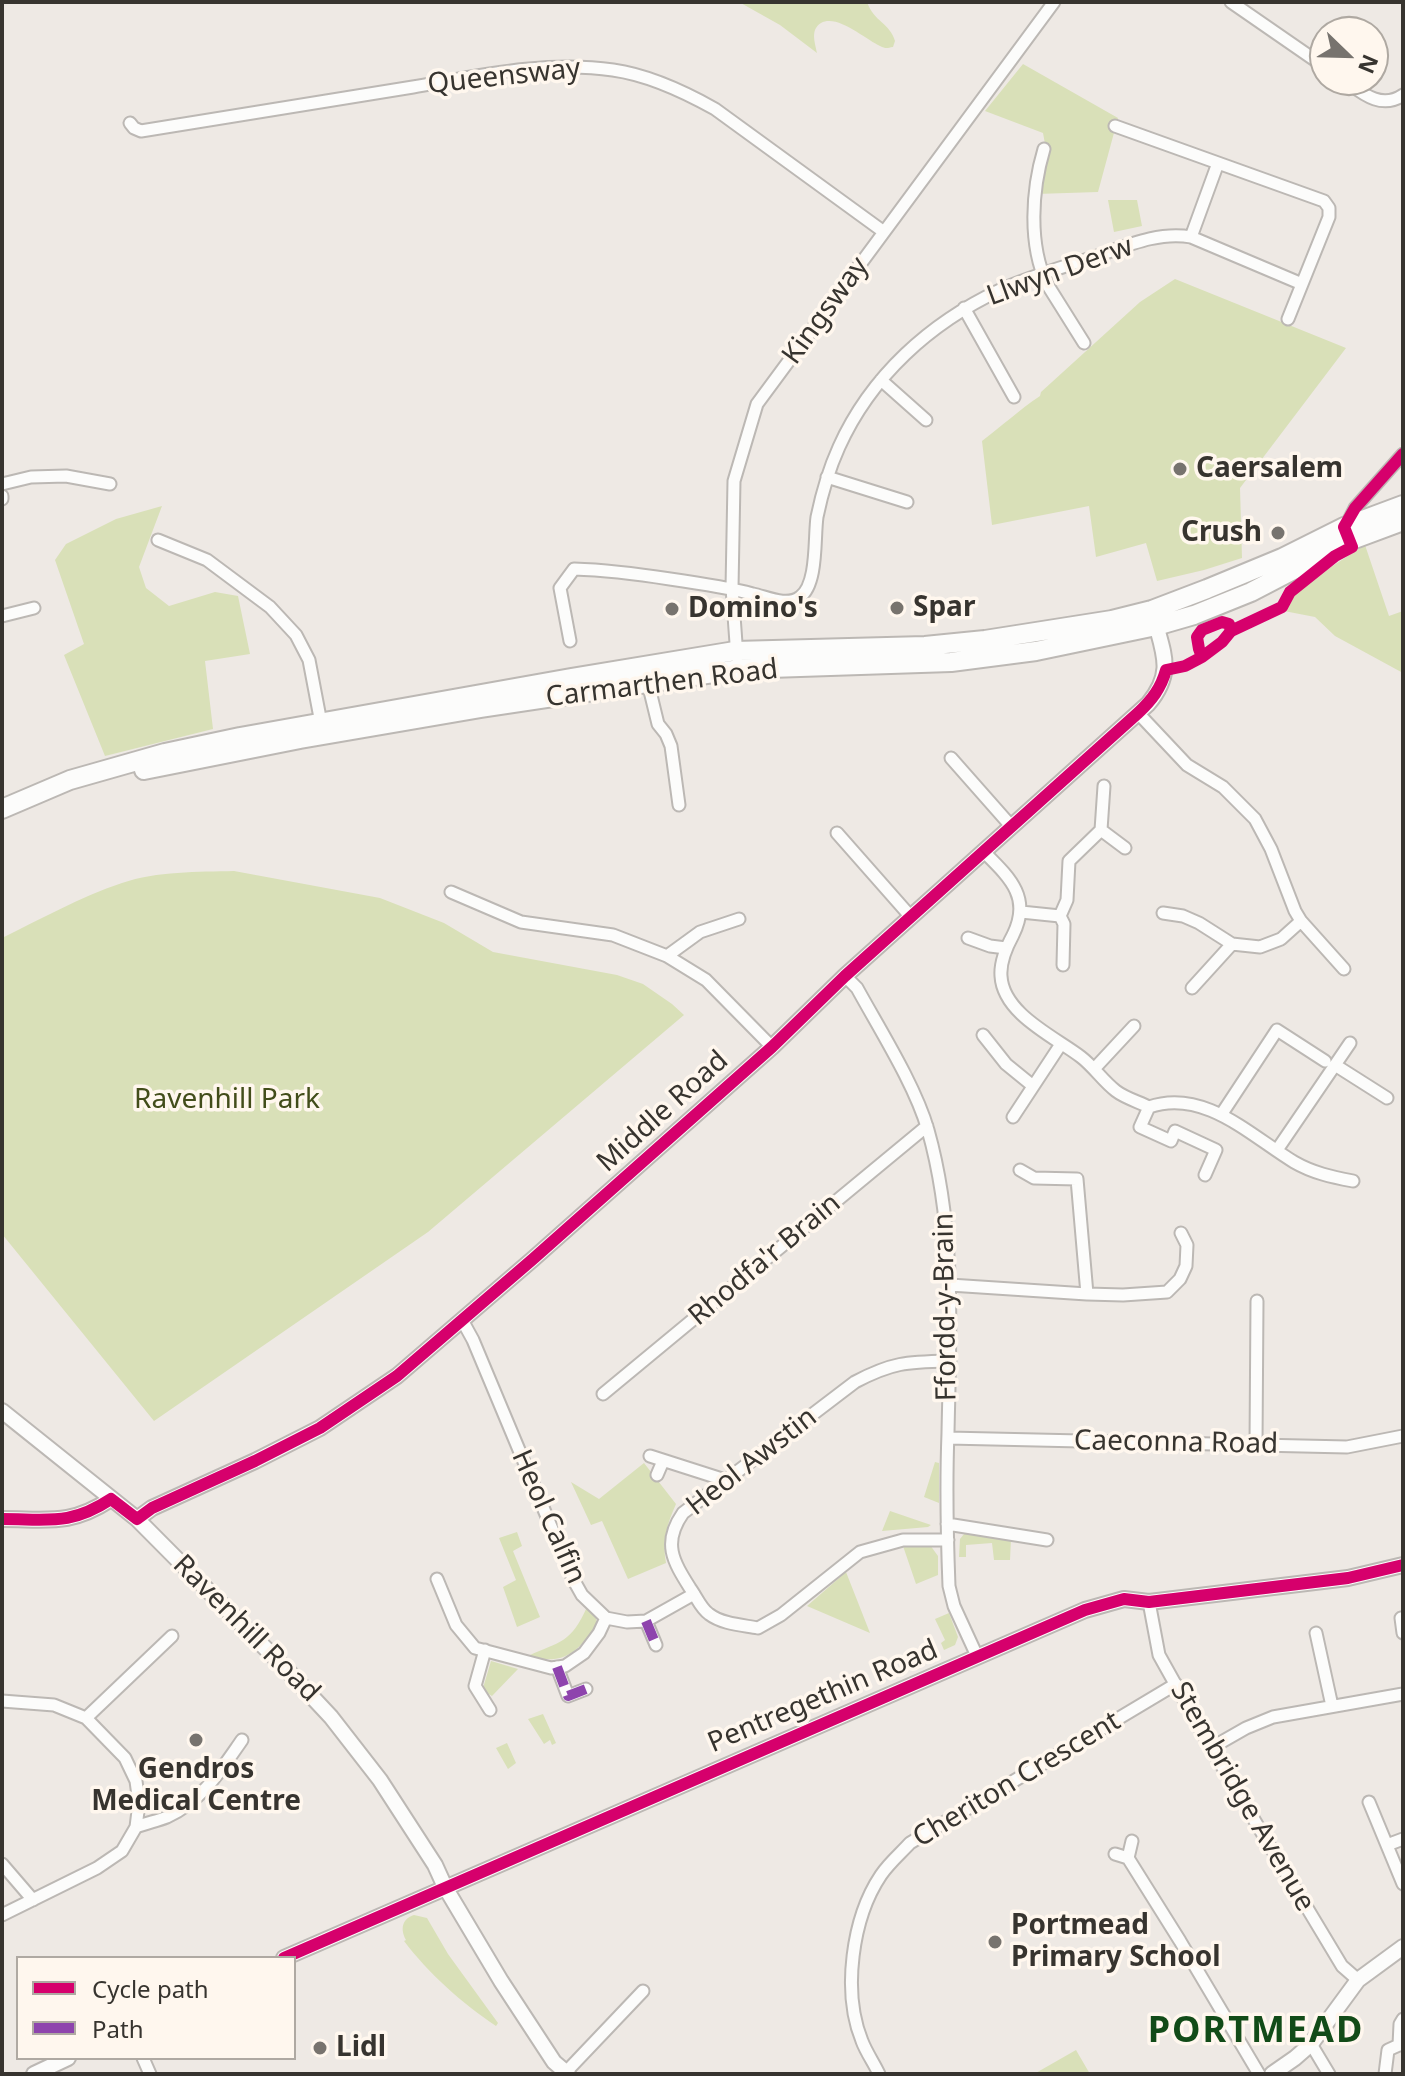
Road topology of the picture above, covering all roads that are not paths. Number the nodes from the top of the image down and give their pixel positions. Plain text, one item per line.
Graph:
1 (1054, 2) edge
2 (1231, 2) edge
3 (1309, 56) edge
4 (1403, 95) edge
5 (1369, 96) edge
6 (130, 123) dead end
7 (1115, 126) dead end
8 (1044, 149) dead end
9 (1218, 163) junction
10 (884, 232) junction
11 (1191, 237) junction
12 (1043, 274) junction
13 (1302, 284) junction
14 (964, 308) junction
15 (1288, 319) dead end
16 (1084, 343) dead end
17 (881, 380) junction
18 (1014, 397) dead end
19 (926, 420) dead end
20 (1403, 454) edge
21 (827, 477) junction
22 (2, 484) edge
23 (110, 484) dead end
24 (907, 502) dead end
25 (1403, 505) edge
26 (1403, 521) edge
27 (1347, 534) junction
28 (158, 540) dead end
29 (732, 588) junction
30 (34, 608) dead end
31 (2, 616) edge
32 (1154, 618) junction
33 (570, 641) dead end
34 (737, 660) junction
35 (648, 683) junction
36 (1138, 713) junction
37 (321, 723) junction
38 (951, 758) dead end
39 (1104, 786) dead end
40 (679, 805) dead end
41 (2, 809) edge
42 (2, 822) edge
43 (1011, 826) junction
44 (1101, 830) junction
45 (837, 833) dead end
46 (1125, 848) dead end
47 (983, 851) junction
48 (451, 892) dead end
49 (1021, 912) junction
50 (1163, 913) dead end
51 (1060, 916) junction
52 (911, 917) junction
53 (739, 919) dead end
54 (1301, 921) junction
55 (968, 938) dead end
56 (1232, 944) junction
57 (1006, 948) junction
58 (667, 956) junction
59 (1063, 965) dead end
60 (1344, 969) dead end
61 (845, 976) junction
62 (1192, 988) dead end
63 (1134, 1026) dead end
64 (983, 1035) dead end
65 (1350, 1043) dead end
66 (1061, 1044) junction
67 (772, 1047) junction
68 (1330, 1063) junction
69 (1094, 1069) junction
70 (1033, 1086) junction
71 (1387, 1098) dead end
72 (1149, 1107) junction
73 (1221, 1115) junction
74 (1013, 1117) dead end
75 (927, 1126) junction
76 (1277, 1150) junction
77 (1020, 1170) dead end
78 (1205, 1175) dead end
79 (1353, 1181) dead end
80 (1181, 1233) dead end
81 (950, 1285) junction
82 (1087, 1294) junction
83 (1257, 1301) dead end
84 (462, 1320) junction
85 (950, 1361) junction
86 (603, 1394) dead end
87 (2, 1411) edge
88 (1403, 1436) edge
89 (948, 1438) junction
90 (1256, 1445) junction
91 (650, 1456) dead end
92 (663, 1461) junction
93 (657, 1475) dead end
94 (725, 1480) junction
95 (111, 1499) junction
96 (2, 1519) edge
97 (137, 1519) junction
98 (947, 1524) junction
99 (948, 1540) junction
100 (1047, 1540) dead end
101 (1403, 1565) edge
102 (437, 1579) dead end
103 (694, 1594) junction
104 (1149, 1602) junction
105 (606, 1618) junction
106 (1401, 1618) dead end
107 (646, 1621) junction
108 (1316, 1633) dead end
109 (1403, 1633) edge
110 (172, 1636) dead end
111 (656, 1645) dead end
112 (485, 1650) junction
113 (977, 1656) junction
114 (557, 1667) junction
115 (1176, 1684) junction
116 (586, 1689) dead end
117 (1403, 1694) edge
118 (2, 1701) edge
119 (1332, 1706) junction
120 (490, 1710) dead end
121 (86, 1718) junction
122 (242, 1740) dead end
123 (1211, 1748) junction
124 (1369, 1802) dead end
125 (136, 1827) junction
126 (1403, 1839) edge
127 (1132, 1841) dead end
128 (1387, 1845) junction
129 (1115, 1854) dead end
130 (1128, 1858) junction
131 (2, 1864) edge
132 (1403, 1884) edge
133 (445, 1887) junction
134 (33, 1900) junction
135 (2, 1915) edge
136 (1403, 1947) edge
137 (289, 1956) edge
138 (1358, 1980) junction
139 (643, 1991) dead end
140 (1403, 2019) edge
141 (1311, 2044) junction
142 (1401, 2045) edge
143 (64, 2060) edge
144 (559, 2070) edge
145 (34, 2074) edge
146 (879, 2074) edge
147 (1259, 2074) edge
148 (1272, 2074) edge
149 (1329, 2074) edge
150 (1385, 2074) edge

1 - 10 street, Kingsway
2 - 3 street
4 - 5 street
6 - 10 street, Queensway
7 - 9 street
8 - 12 street
9 - 11 street
9 - 13 street
10 - 29 street, Kingsway
11 - 12 street, Llwyn Derw
11 - 13 street, Llwyn Derw
12 - 14 street, Llwyn Derw
12 - 16 street
13 - 15 street
14 - 17 street, Llwyn Derw
14 - 18 street
17 - 19 street
17 - 21 street, Llwyn Derw
20 - 27 street, Carmarthen Road
21 - 24 street
21 - 29 street, Llwyn Derw
22 - 23 street
25 - 27 main road
26 - 27 main road
27 - 32 main road, Carmarthen Road
28 - 37 street
29 - 33 street
29 - 34 street, Kingsway
30 - 31 street
32 - 34 main road, Carmarthen Road
32 - 36 street, Middle Road
34 - 35 main road, Carmarthen Road
34 - 37 main road, Carmarthen Road
35 - 40 street
35 - 42 main road, Carmarthen Road
36 - 43 street, Middle Road
36 - 54 street
37 - 41 main road, Carmarthen Road
38 - 43 street
39 - 44 street
43 - 47 street, Middle Road
44 - 46 street
44 - 51 street
45 - 52 street
47 - 49 street
47 - 52 street, Middle Road
48 - 58 street
49 - 51 street
49 - 57 street
50 - 56 street
51 - 59 street
52 - 61 street, Middle Road
53 - 58 street
54 - 56 street
54 - 60 street
55 - 57 street
56 - 62 street
57 - 66 street
58 - 67 street
61 - 67 street, Middle Road
61 - 75 street, Ffordd-y-Brain
63 - 69 street
64 - 70 street
65 - 68 street
66 - 69 street
66 - 70 street
67 - 84 street, Middle Road
68 - 71 street
68 - 73 street
68 - 76 street
69 - 72 street
70 - 74 street
72 - 73 street
72 - 78 street
73 - 76 street
75 - 81 street, Ffordd-y-Brain
75 - 86 street, Rhodfa'r Brain
76 - 79 street
77 - 82 street
80 - 82 street
81 - 82 street
81 - 85 street, Ffordd-y-Brain
83 - 90 street
84 - 97 street, Middle Road
84 - 105 street, Heol Calfin
85 - 89 street, Ffordd-y-Brain
85 - 94 street, Heol Awstin
87 - 95 street, Ravenhill Road
88 - 90 street, Caeconna Road
89 - 90 street, Caeconna Road
89 - 98 street, Ffordd-y-Brain
91 - 92 street
92 - 93 street
92 - 94 street
94 - 103 street, Heol Awstin
95 - 96 street
95 - 97 street, Ravenhill Road
97 - 133 street, Ravenhill Road
98 - 99 street, Ffordd-y-Brain
98 - 100 street
99 - 103 street, Heol Awstin
99 - 113 street, Ffordd-y-Brain
101 - 104 street, Pentregethin Road
102 - 112 street
103 - 107 street
104 - 113 street, Pentregethin Road
104 - 115 street, Stembridge Avenue
105 - 107 street
105 - 114 street
106 - 109 street
107 - 111 street
108 - 119 street
110 - 121 street
112 - 114 street
112 - 120 street
113 - 133 street, Pentregethin Road
114 - 116 street
115 - 123 street, Stembridge Avenue
115 - 146 street, Cheriton Crescent
117 - 119 street
118 - 121 street
119 - 123 street
121 - 125 street
122 - 125 street
123 - 138 street, Stembridge Avenue
124 - 128 street
125 - 134 street
126 - 128 street
127 - 130 street
128 - 132 street
129 - 130 street
130 - 147 street
131 - 134 street
133 - 137 street, Pentregethin Road
133 - 144 street, Ravenhill Road
134 - 135 street
136 - 138 street
138 - 141 street
139 - 144 street
140 - 142 street
141 - 148 street
141 - 149 street
142 - 150 street
143 - 145 street

